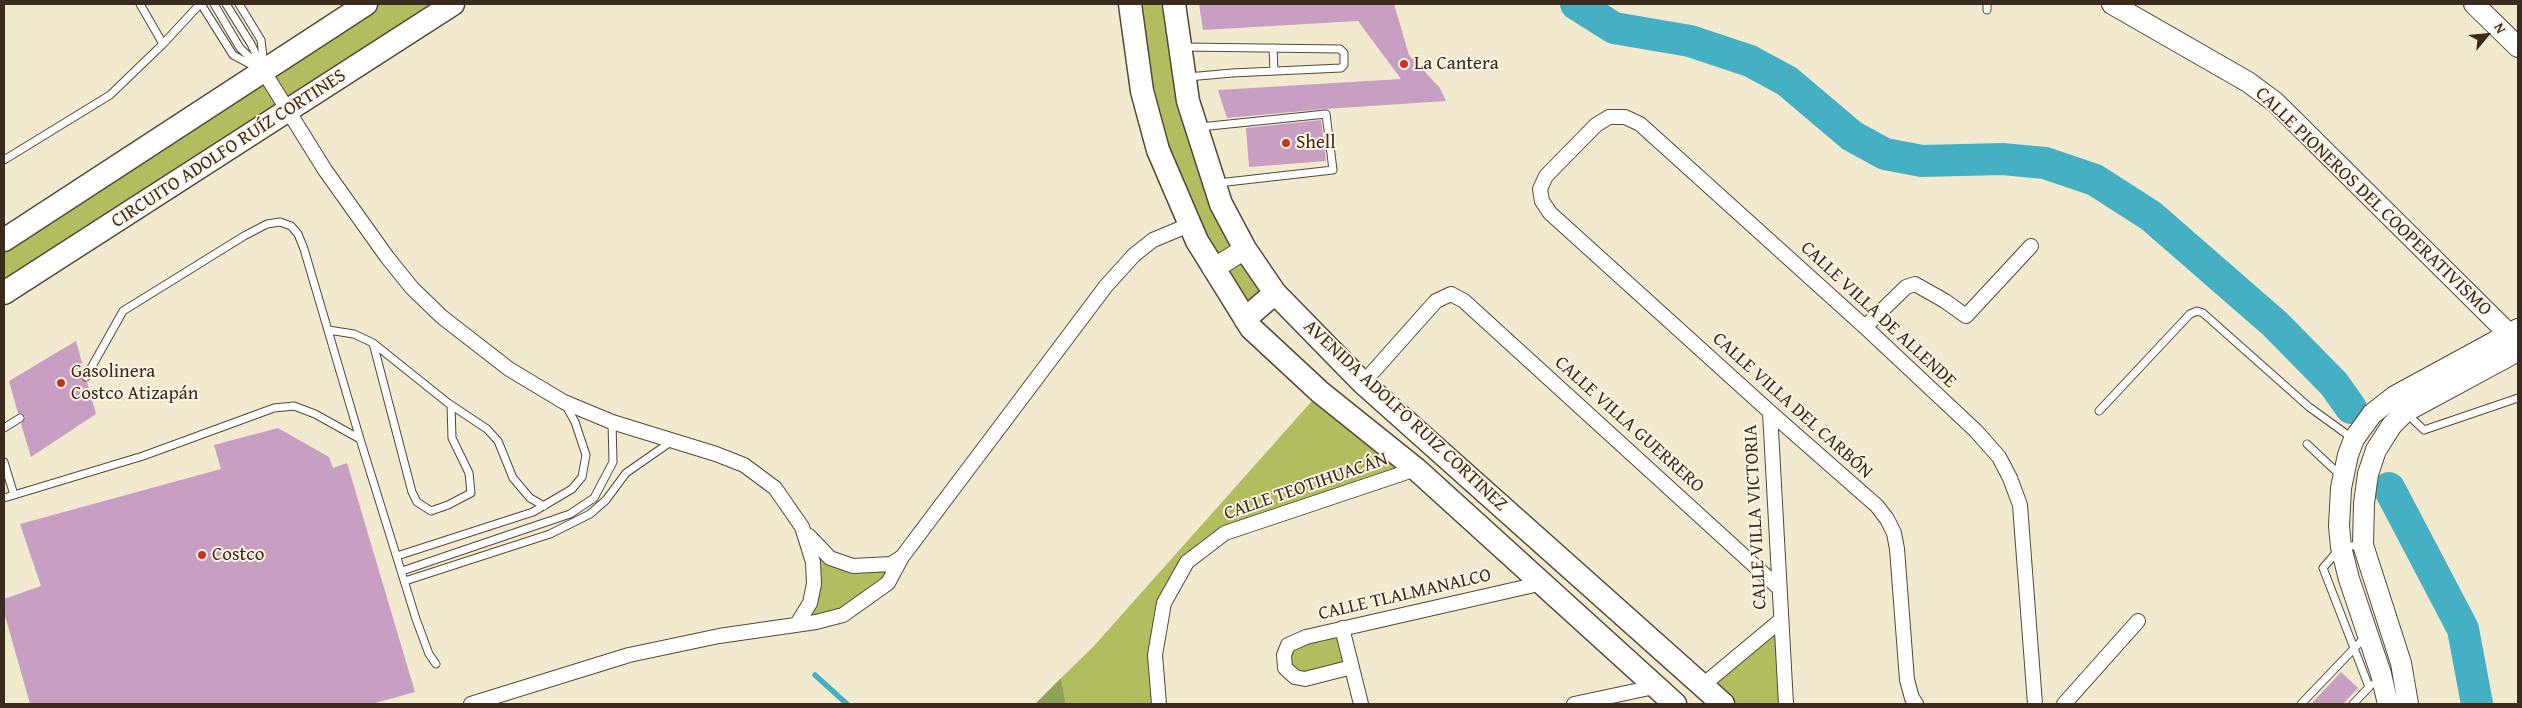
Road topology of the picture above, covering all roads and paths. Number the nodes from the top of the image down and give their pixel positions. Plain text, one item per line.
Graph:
1 (140, 4) edge
2 (201, 4) edge
3 (214, 4) edge
4 (226, 4) edge
5 (239, 4) edge
6 (366, 4) edge
7 (453, 4) edge
8 (1130, 4) edge
9 (1174, 4) edge
10 (2112, 4) edge
11 (2474, 4) edge
12 (164, 44) junction
13 (1180, 47) junction
14 (2518, 47) edge
15 (1273, 48) junction
16 (1274, 71) junction
17 (264, 72) junction
18 (1185, 78) junction
19 (287, 112) junction
20 (1196, 127) junction
21 (4, 160) edge
22 (1215, 184) junction
23 (1540, 189) joint
24 (1189, 225) junction
25 (4, 240) edge
26 (2032, 246) dead end
27 (1244, 249) junction
28 (1213, 268) junction
29 (4, 293) edge
30 (1275, 293) junction
31 (1245, 319) junction
32 (1865, 327) junction
33 (328, 330) junction
34 (373, 342) junction
35 (2516, 343) edge
36 (86, 377) dead end
37 (1363, 382) junction
38 (2518, 398) edge
39 (564, 402) junction
40 (452, 405) junction
41 (2099, 411) dead end
42 (1770, 412) junction
43 (2405, 412) junction
44 (20, 418) dead end
45 (612, 422) junction
46 (4, 428) edge
47 (360, 439) junction
48 (2354, 439) junction
49 (672, 440) junction
50 (2307, 444) dead end
51 (4, 462) edge
52 (1416, 469) junction
53 (2343, 478) junction
54 (14, 495) junction
55 (4, 498) edge
56 (544, 506) junction
57 (802, 527) junction
58 (2363, 545) junction
59 (2341, 547) junction
60 (397, 556) junction
61 (902, 556) junction
62 (402, 571) junction
63 (405, 581) junction
64 (1543, 583) junction
65 (1779, 588) junction
66 (1781, 620) junction
67 (2138, 621) dead end
68 (797, 624) junction
69 (1342, 628) junction
70 (2368, 634) junction
71 (2354, 648) junction
72 (436, 664) dead end
73 (1352, 667) junction
74 (2375, 681) junction
75 (1702, 685) junction
76 (1654, 687) junction
77 (471, 704) edge
78 (1159, 704) edge
79 (1361, 704) edge
80 (1574, 704) edge
81 (1675, 704) edge
82 (1724, 704) edge
83 (1786, 704) edge
84 (1916, 704) edge
85 (2035, 704) edge
86 (2064, 704) edge
87 (2301, 704) edge
88 (2353, 704) edge
89 (2388, 704) edge
90 (2408, 704) edge

1 - 12 lane
2 - 12 lane
2 - 17 lane
3 - 17 lane
4 - 17 lane
5 - 17 lane
6 - 17 main road
7 - 19 main road, CIRCUITO ADOLFO RUÍZ CORTINES
8 - 24 main road, AVENIDA ADOLFO RUIZ CORTINEZ
9 - 13 main road, AVENIDA ADOLFO RUIZ CORTINEZ
10 - 35 main road, CALLE PIONEROS DEL COOPERATIVISMO
11 - 14 main road
12 - 21 lane
13 - 15 lane
13 - 18 main road, AVENIDA ADOLFO RUIZ CORTINEZ
15 - 16 lane
15 - 16 lane
16 - 18 lane
17 - 19 street
17 - 25 main road
18 - 20 main road, AVENIDA ADOLFO RUIZ CORTINEZ
19 - 29 main road, CIRCUITO ADOLFO RUÍZ CORTINES
19 - 39 street
20 - 22 main road, AVENIDA ADOLFO RUIZ CORTINEZ
20 - 22 lane
22 - 27 main road, AVENIDA ADOLFO RUIZ CORTINEZ
23 - 32 street, CALLE VILLA DE ALLENDE
23 - 42 street, CALLE VILLA DEL CARBÓN
24 - 28 main road, AVENIDA ADOLFO RUIZ CORTINEZ
24 - 61 street
26 - 32 street
27 - 28 main road
27 - 30 main road, AVENIDA ADOLFO RUIZ CORTINEZ
28 - 31 main road, AVENIDA ADOLFO RUIZ CORTINEZ
30 - 31 main road
30 - 37 main road, AVENIDA ADOLFO RUIZ CORTINEZ
31 - 52 main road, AVENIDA ADOLFO RUIZ CORTINEZ
32 - 85 street, CALLE VILLA DE ALLENDE
33 - 34 lane
33 - 36 lane
33 - 47 lane
34 - 40 lane
34 - 40 lane
35 - 43 main road
35 - 48 main road
37 - 65 street, CALLE VILLA GUERRERO
37 - 75 main road, AVENIDA ADOLFO RUIZ CORTINEZ
38 - 43 lane
39 - 45 street
39 - 56 lane
40 - 56 lane
41 - 48 lane
42 - 65 street, CALLE VILLA VICTORIA
42 - 84 street, CALLE VILLA DEL CARBÓN
43 - 58 main road
44 - 46 lane
45 - 49 street
45 - 62 lane
47 - 54 lane
47 - 60 lane
48 - 53 main road
49 - 57 street
49 - 63 lane
50 - 53 lane
51 - 54 lane
52 - 64 main road, AVENIDA ADOLFO RUIZ CORTINEZ
52 - 78 street, CALLE TEOTIHUACÁN
53 - 59 main road
54 - 55 lane
56 - 60 lane
57 - 61 street
57 - 68 street
58 - 59 lane
58 - 90 main road
59 - 70 main road
59 - 71 lane
60 - 62 lane
61 - 68 street
62 - 63 lane
63 - 72 lane
64 - 69 street, CALLE TLALMANALCO
64 - 76 main road, AVENIDA ADOLFO RUIZ CORTINEZ
65 - 66 street, CALLE VILLA VICTORIA
66 - 75 street, CALLE VILLA VICTORIA
66 - 83 street, CALLE VILLA VICTORIA
67 - 86 street
68 - 77 street
69 - 73 street
69 - 73 street, CALLE TLALMANALCO
70 - 71 lane
70 - 74 main road
71 - 74 lane
71 - 87 lane
73 - 79 street
74 - 88 lane
74 - 89 main road
75 - 82 main road, AVENIDA ADOLFO RUIZ CORTINEZ
76 - 80 street
76 - 81 main road, AVENIDA ADOLFO RUIZ CORTINEZ

